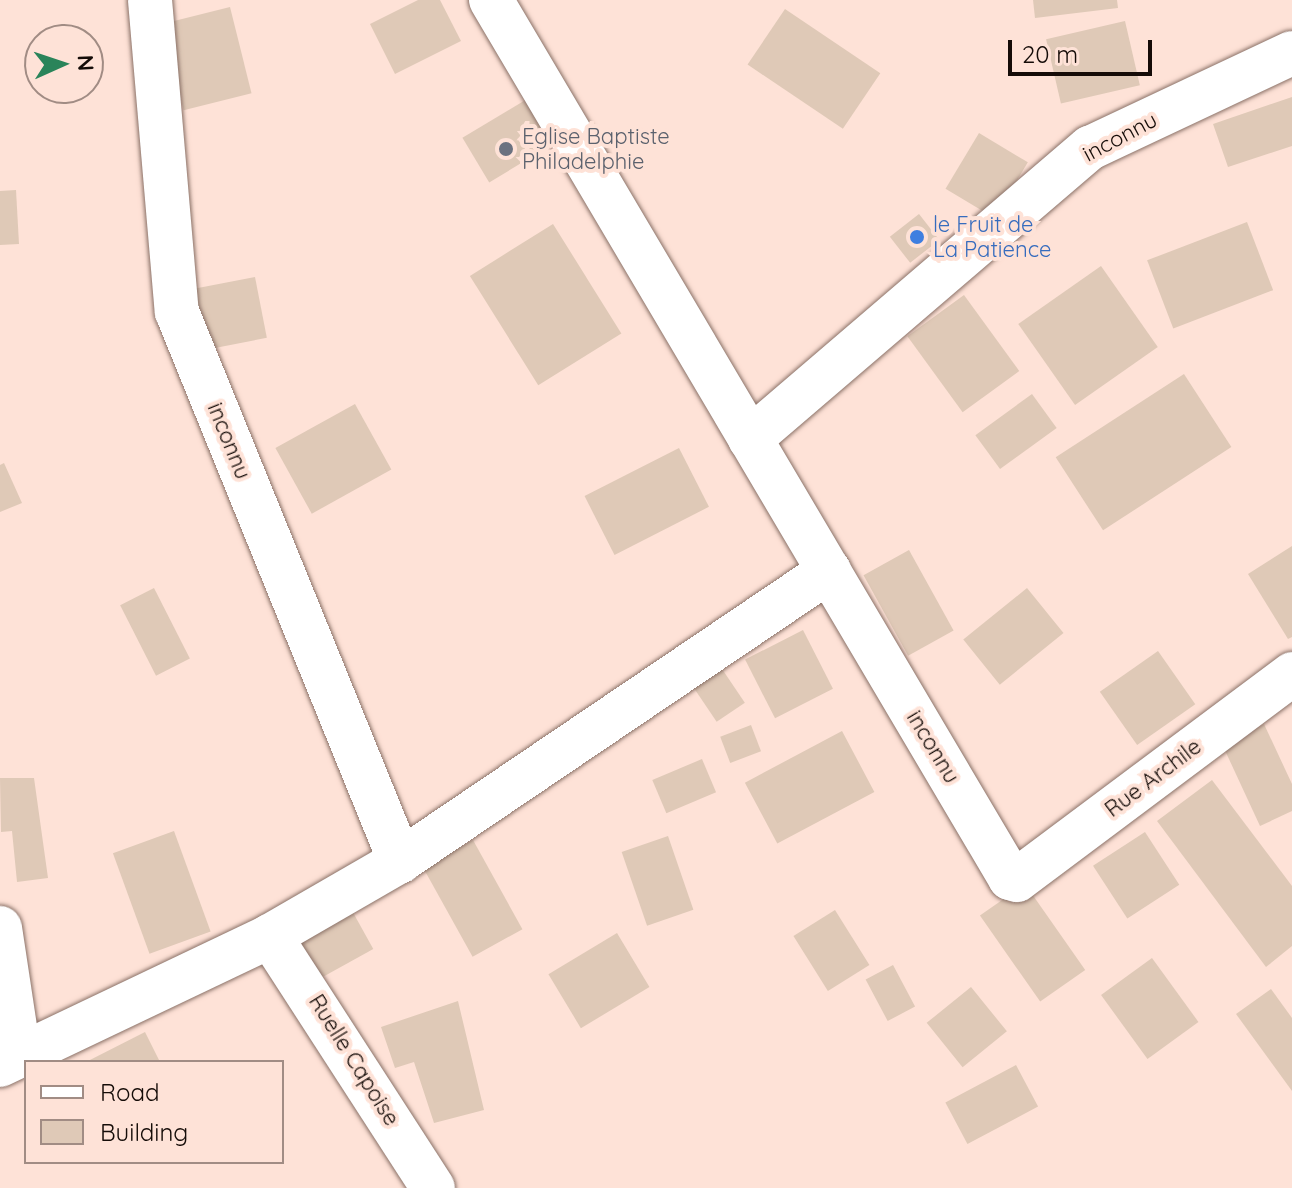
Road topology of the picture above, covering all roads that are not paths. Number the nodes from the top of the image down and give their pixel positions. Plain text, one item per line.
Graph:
1 (150, 0) edge
2 (491, 0) edge
3 (1292, 53) edge
4 (750, 439) junction
5 (829, 571) junction
6 (1292, 674) edge
7 (400, 861) junction
8 (1013, 880) joint
9 (0, 928) edge
10 (270, 936) junction
11 (9, 1059) edge
12 (433, 1188) edge

1 - 7 street, inconnu
2 - 4 street, inconnu
3 - 4 street, inconnu
4 - 5 street, inconnu
5 - 7 street
5 - 8 street, inconnu
6 - 8 street, Rue Archile
7 - 10 street
9 - 11 street
10 - 11 street
10 - 12 street, Ruelle Capoise

